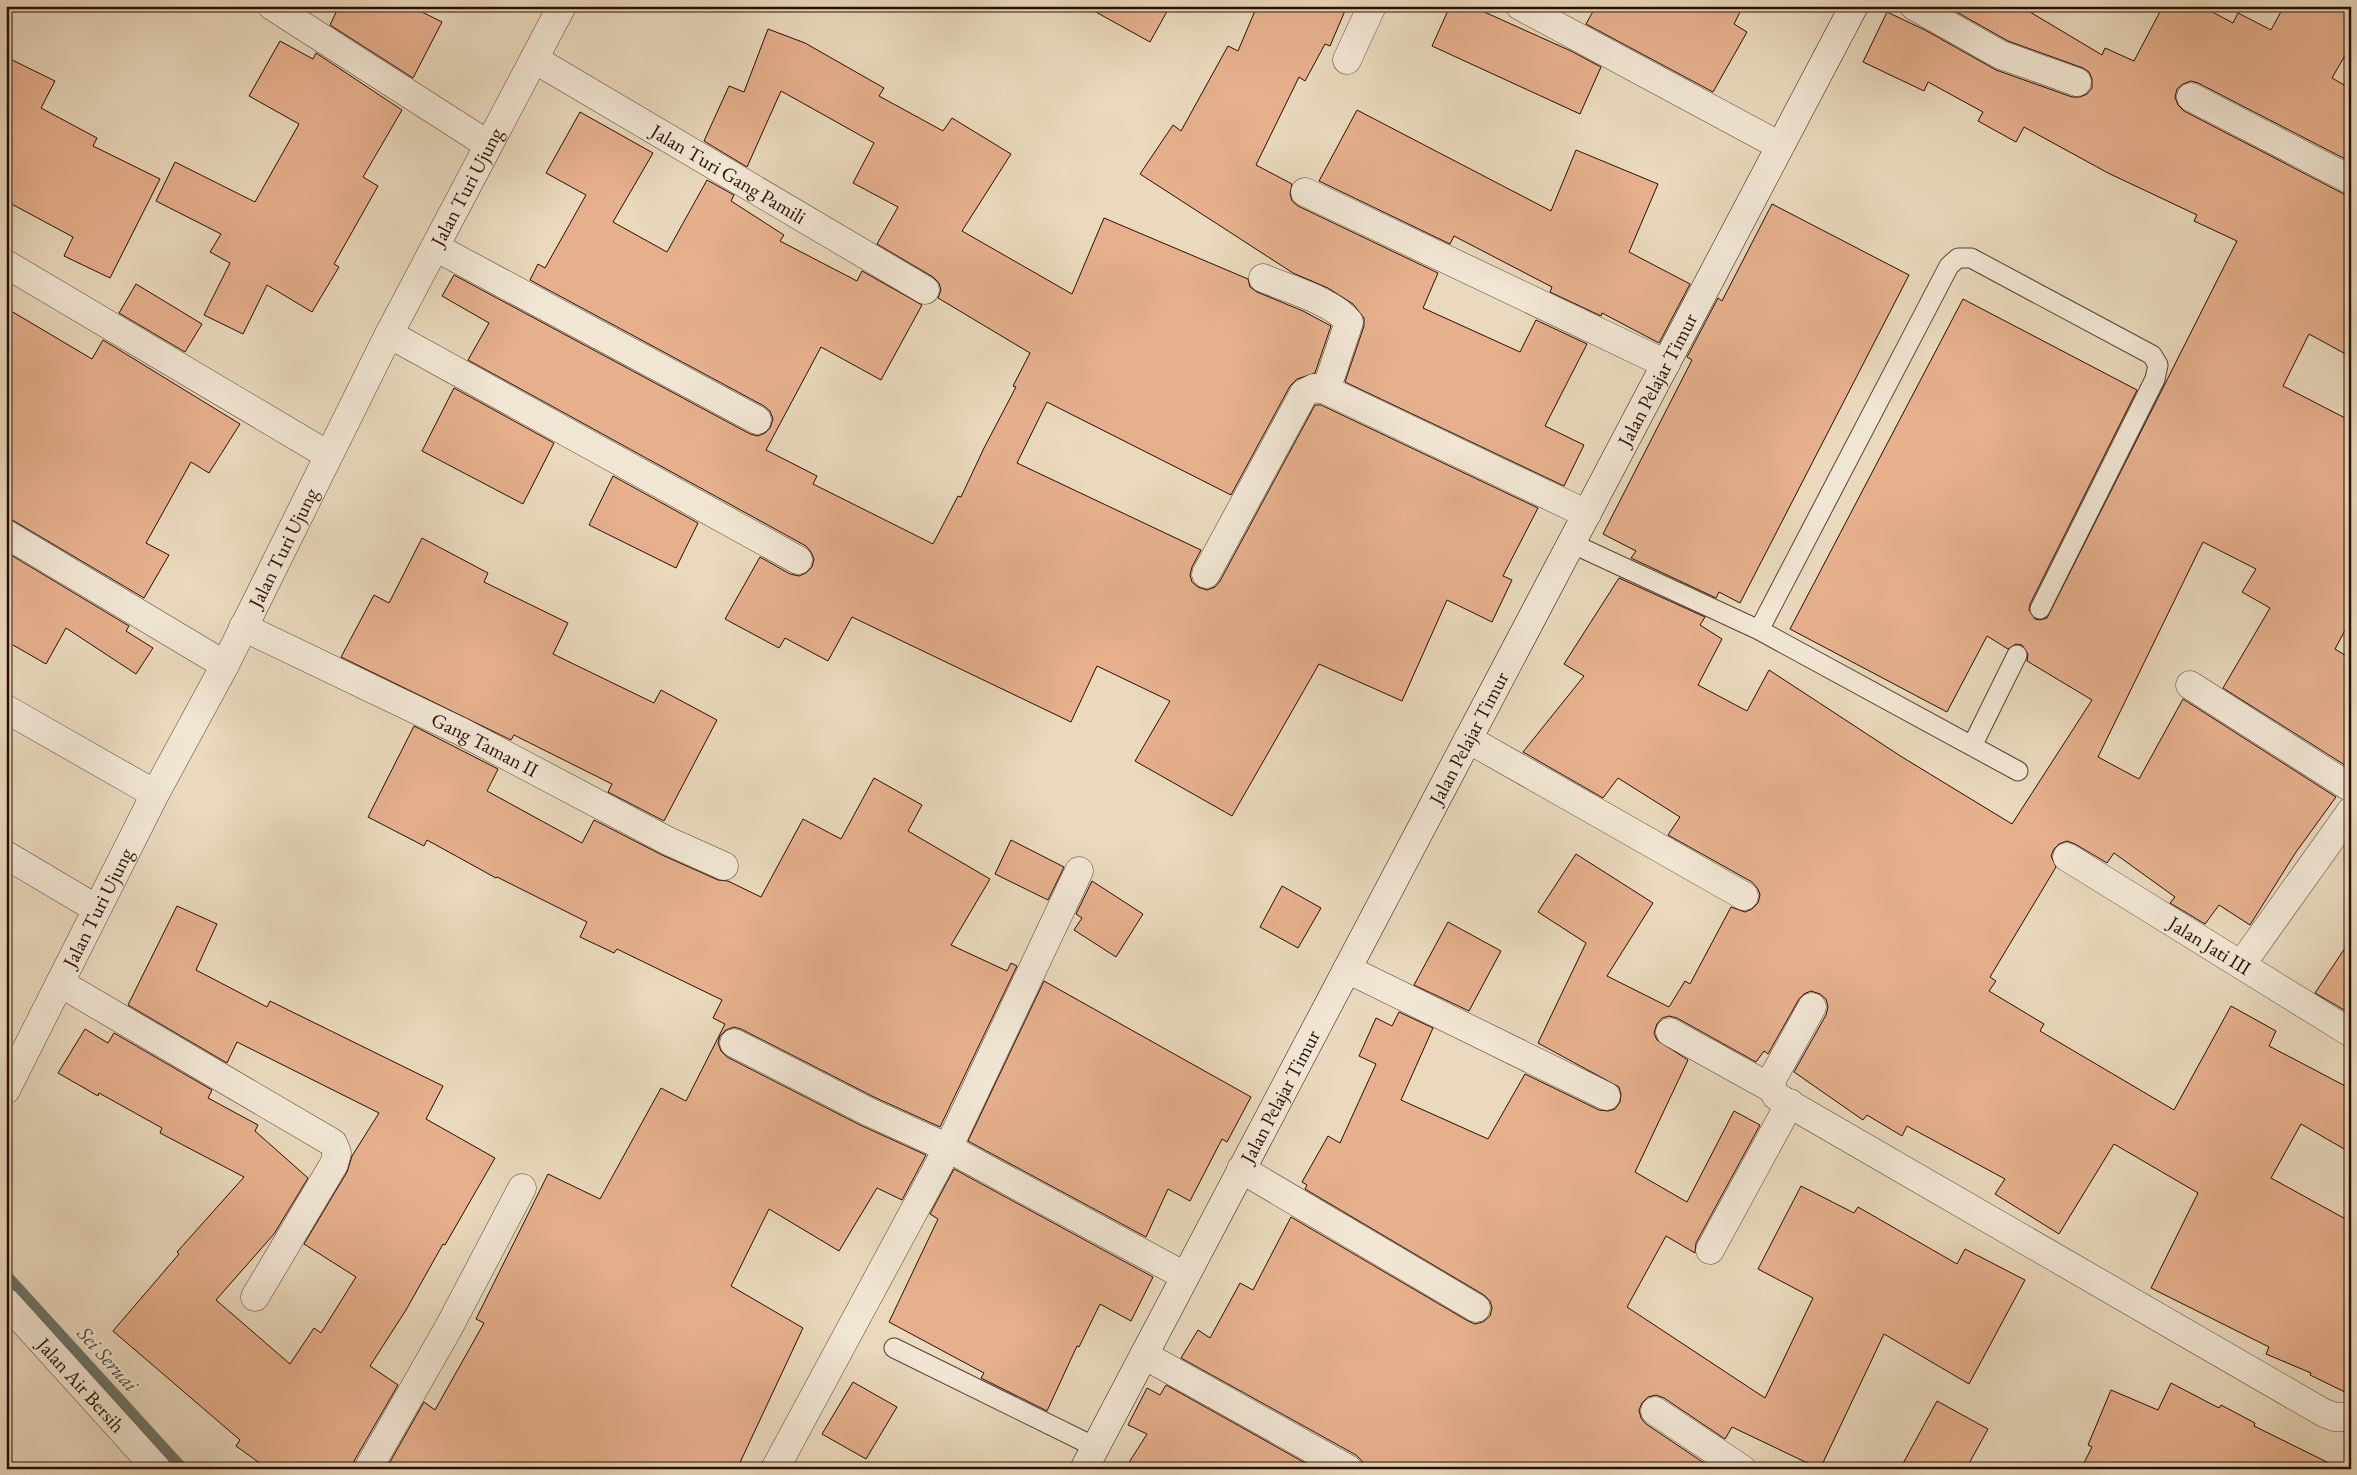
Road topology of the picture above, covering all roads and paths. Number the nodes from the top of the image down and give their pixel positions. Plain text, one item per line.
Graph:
1 (272, 6) edge
2 (562, 6) edge
3 (1372, 6) edge
4 (1520, 6) edge
5 (1854, 6) edge
6 (1914, 6) edge
7 (534, 59) junction
8 (1347, 60) dead end
9 (2077, 82) dead end
10 (2191, 97) dead end
11 (488, 144) junction
12 (1780, 146) junction
13 (2351, 180) edge
14 (1306, 192) dead end
15 (435, 247) junction
16 (6, 264) edge
17 (1263, 278) dead end
18 (925, 290) dead end
19 (389, 334) junction
20 (1666, 364) junction
21 (1326, 390) junction
22 (757, 420) dead end
23 (328, 455) junction
24 (1587, 514) junction
25 (6, 534) edge
26 (1571, 543) junction
27 (798, 560) dead end
28 (1206, 574) dead end
29 (2040, 609) dead end
30 (243, 627) junction
31 (1759, 630) junction
32 (2017, 655) dead end
33 (225, 665) junction
34 (2190, 685) dead end
35 (6, 709) edge
36 (1468, 739) junction
37 (1972, 746) junction
38 (2018, 771) dead end
39 (2351, 788) edge
40 (156, 794) junction
41 (2351, 811) edge
42 (6, 855) edge
43 (2067, 857) dead end
44 (724, 866) dead end
45 (1078, 871) dead end
46 (1744, 896) dead end
47 (97, 910) junction
48 (2241, 965) junction
49 (1347, 969) junction
50 (60, 983) junction
51 (1812, 1007) dead end
52 (1670, 1032) dead end
53 (2351, 1033) edge
54 (734, 1043) dead end
55 (6, 1090) edge
56 (1606, 1096) dead end
57 (1780, 1096) junction
58 (948, 1148) junction
59 (1242, 1169) junction
60 (522, 1188) dead end
61 (1710, 1250) dead end
62 (1185, 1276) junction
63 (255, 1298) dead end
64 (6, 1302) edge
65 (1476, 1308) dead end
66 (894, 1348) dead end
67 (1144, 1355) junction
68 (1655, 1411) dead end
69 (2351, 1417) edge
70 (1089, 1458) edge
71 (157, 1469) edge
72 (368, 1469) edge
73 (775, 1469) edge
74 (1348, 1469) edge
75 (1742, 1469) edge

1 - 11 street
2 - 7 street, Jalan Turi Ujung
3 - 8 street
4 - 12 street
5 - 12 street, Jalan Pelajar Timur
6 - 9 street
7 - 11 street, Jalan Turi Ujung
7 - 18 street, Jalan Turi Gang Pamili
10 - 13 street
11 - 15 street, Jalan Turi Ujung
12 - 20 street, Jalan Pelajar Timur
14 - 20 street
15 - 19 street, Jalan Turi Ujung
15 - 22 street
16 - 23 street
17 - 21 street
19 - 23 street, Jalan Turi Ujung
19 - 27 street
20 - 24 street, Jalan Pelajar Timur
21 - 24 street
21 - 28 street
23 - 30 street, Jalan Turi Ujung
24 - 26 street, Jalan Pelajar Timur
25 - 33 street
26 - 31 lane
26 - 36 street, Jalan Pelajar Timur
29 - 31 lane
30 - 33 street, Jalan Turi Ujung
30 - 44 street, Gang Taman II
31 - 37 lane
32 - 37 lane
33 - 40 street, Jalan Turi Ujung
34 - 39 street
35 - 40 street
36 - 46 street
36 - 49 street, Jalan Pelajar Timur
37 - 38 lane
40 - 47 street, Jalan Turi Ujung
41 - 48 street
42 - 47 street
43 - 48 street, Jalan Jati III
45 - 58 street
47 - 50 street, Jalan Turi Ujung
48 - 53 street, Jalan Jati III
49 - 56 street
49 - 59 street, Jalan Pelajar Timur
50 - 55 street, Jalan Turi Ujung
50 - 63 street
51 - 57 street
52 - 57 street
54 - 58 street
57 - 61 street
57 - 69 street
58 - 62 street
58 - 73 street
59 - 62 street, Jalan Pelajar Timur
59 - 65 street
60 - 72 street
62 - 67 street, Jalan Pelajar Timur
64 - 71 street, Jalan Air Bersih
66 - 70 lane
67 - 70 street, Jalan Pelajar Timur
67 - 74 street
68 - 75 street

